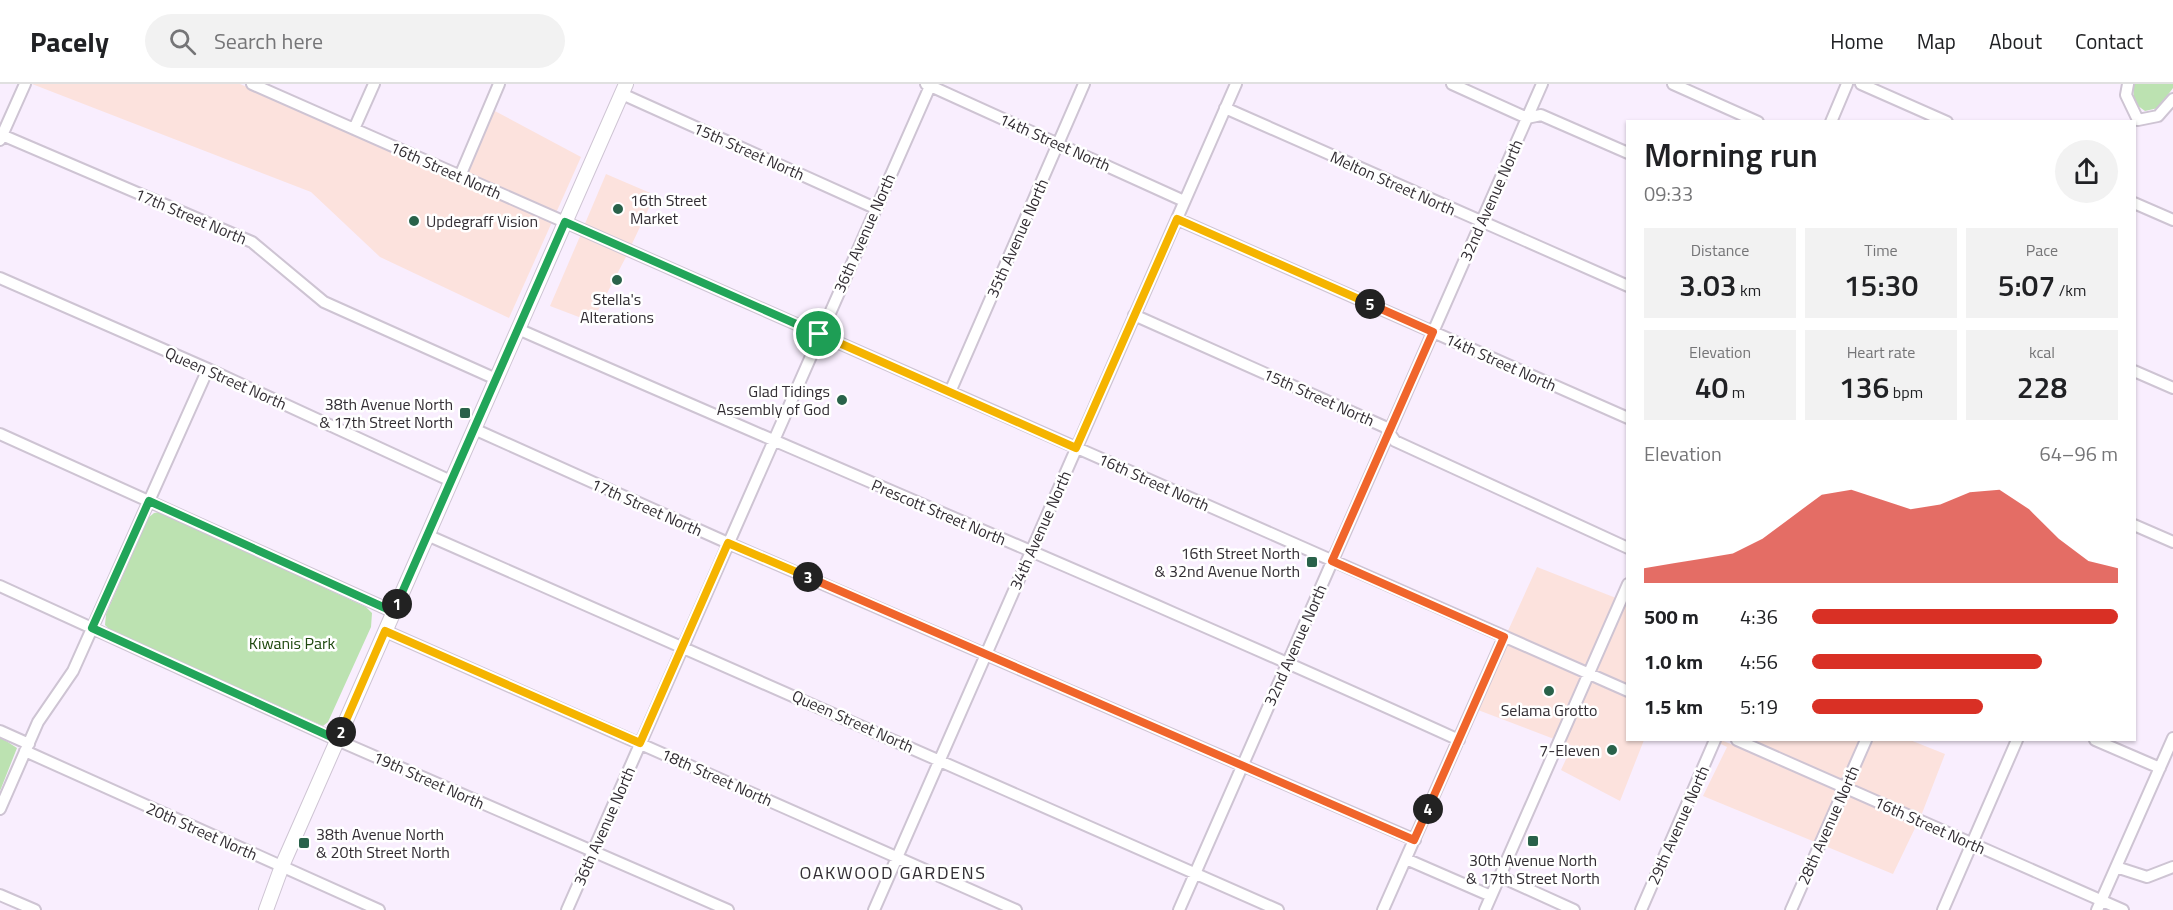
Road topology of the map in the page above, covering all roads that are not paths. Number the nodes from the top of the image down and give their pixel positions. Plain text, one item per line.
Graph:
1 (25, 84) edge
2 (252, 84) edge
3 (374, 84) edge
4 (499, 84) edge
5 (929, 84) edge
6 (1084, 84) edge
7 (1236, 84) edge
8 (1452, 84) edge
9 (1542, 84) edge
10 (1673, 84) edge
11 (1847, 84) edge
12 (1861, 84) edge
13 (2128, 84) edge
14 (624, 89) edge
15 (2173, 99) edge
16 (1225, 108) junction
17 (1527, 118) junction
18 (1754, 120) edge
19 (1832, 120) edge
20 (1942, 120) edge
21 (2135, 120) edge
22 (2136, 123) edge
23 (354, 129) junction
24 (1, 138) edge
25 (1058, 144) junction
26 (1626, 152) edge
27 (460, 176) junction
28 (1185, 201) junction
29 (2136, 204) edge
30 (875, 208) junction
31 (1177, 219) junction
32 (2173, 220) edge
33 (565, 222) junction
34 (1481, 222) junction
35 (0, 278) edge
36 (1626, 285) edge
37 (1134, 315) junction
38 (518, 329) junction
39 (1433, 332) junction
40 (819, 334) junction
41 (208, 369) junction
42 (2136, 372) edge
43 (496, 379) junction
44 (2173, 388) edge
45 (950, 392) junction
46 (1626, 417) edge
47 (474, 429) junction
48 (1388, 433) junction
49 (0, 434) edge
50 (772, 441) junction
51 (1076, 448) junction
52 (451, 481) junction
53 (149, 501) junction
54 (2136, 526) edge
55 (427, 535) junction
56 (2173, 542) edge
57 (728, 543) junction
58 (1626, 547) edge
59 (1031, 551) junction
60 (1332, 561) junction
61 (0, 586) edge
62 (1626, 588) edge
63 (394, 612) junction
64 (92, 628) junction
65 (385, 631) junction
66 (1504, 637) junction
67 (682, 647) junction
68 (987, 653) junction
69 (1288, 662) junction
70 (1588, 674) junction
71 (1626, 690) edge
72 (0, 731) edge
73 (2173, 738) edge
74 (338, 740) junction
75 (1459, 740) junction
76 (1715, 741) edge
77 (1739, 741) edge
78 (1866, 741) edge
79 (2018, 741) edge
80 (2097, 741) edge
81 (640, 743) junction
82 (27, 748) junction
83 (940, 759) junction
84 (1244, 764) junction
85 (2160, 768) junction
86 (1845, 787) junction
87 (0, 809) edge
88 (1414, 840) junction
89 (1972, 843) junction
90 (592, 852) junction
91 (898, 856) junction
92 (1406, 859) junction
93 (282, 866) junction
94 (2116, 867) junction
95 (2173, 867) edge
96 (1195, 873) junction
97 (1499, 876) junction
98 (0, 895) edge
99 (1491, 896) junction
100 (2099, 905) edge
101 (35, 910) edge
102 (259, 910) edge
103 (266, 910) edge
104 (379, 910) edge
105 (567, 910) edge
106 (728, 910) edge
107 (874, 910) edge
108 (1016, 910) edge
109 (1179, 910) edge
110 (1278, 910) edge
111 (1383, 910) edge
112 (1485, 910) edge
113 (1574, 910) edge
114 (1641, 910) edge
115 (1791, 910) edge
116 (1943, 910) edge
117 (2123, 910) edge

1 - 24 street
2 - 23 street, 16th Street North
3 - 23 street
4 - 27 street
5 - 25 street, 14th Street North
5 - 30 street, 36th Avenue North
6 - 25 street, 35th Avenue North
7 - 16 street, 34th Avenue North
8 - 17 street
9 - 17 street, 32nd Avenue North
10 - 18 street
11 - 19 street
12 - 20 street
13 - 21 street
14 - 30 street, 15th Street North
14 - 33 main road
15 - 22 street
16 - 28 street, 34th Avenue North
16 - 34 street, Melton Street North
17 - 26 street
17 - 34 street, 32nd Avenue North
23 - 27 street, 16th Street North
24 - 43 street, 17th Street North
25 - 28 street, 14th Street North
25 - 45 street, 35th Avenue North
27 - 33 street, 16th Street North
28 - 31 street, 34th Avenue North
29 - 32 street
30 - 40 street, 36th Avenue North
31 - 37 street, 34th Avenue North
31 - 39 street, 14th Street North
33 - 38 main road
33 - 40 street, 16th Street North
34 - 36 street, Melton Street North
34 - 39 street, 32nd Avenue North
35 - 41 street, Queen Street North
37 - 48 street, 15th Street North
37 - 51 street, 34th Avenue North
38 - 43 main road
38 - 50 street, Prescott Street North
39 - 46 street, 14th Street North
39 - 48 street, 32nd Avenue North
40 - 45 street, 16th Street North
40 - 50 street, 36th Avenue North
41 - 52 street, Queen Street North
41 - 53 street
42 - 44 street
43 - 47 main road
45 - 51 street, 16th Street North
47 - 52 main road
47 - 57 street, 17th Street North
48 - 58 street, 15th Street North
48 - 60 street, 32nd Avenue North
49 - 53 street
50 - 57 street, 36th Avenue North
50 - 59 street, Prescott Street North
51 - 59 street, 34th Avenue North
51 - 60 street, 16th Street North
52 - 55 main road
53 - 63 street
53 - 64 street
54 - 56 street
55 - 63 main road
55 - 67 street, Queen Street North
57 - 67 street, 36th Avenue North
57 - 68 street, 17th Street North
59 - 68 street, 34th Avenue North
59 - 69 street, Prescott Street North
60 - 66 street, 16th Street North
60 - 69 street, 32nd Avenue North
61 - 64 street, 19th Street North
62 - 70 street
63 - 65 main road
64 - 74 street, 19th Street North
64 - 82 street
65 - 74 main road
65 - 81 street, 18th Street North
66 - 70 street, 16th Street North
66 - 75 street
67 - 81 street, 36th Avenue North
67 - 83 street, Queen Street North
68 - 83 street, 34th Avenue North
68 - 84 street, 17th Street North
69 - 75 street, Prescott Street North
69 - 84 street, 32nd Avenue North
70 - 71 street, 16th Street North
70 - 97 street
72 - 82 street, 20th Street North
73 - 85 street
74 - 90 street, 19th Street North
74 - 93 main road
75 - 88 street
76 - 114 street, 29th Avenue North
77 - 86 street, 16th Street North
78 - 86 street, 28th Avenue North
79 - 89 street
80 - 85 street
81 - 90 street, 36th Avenue North
81 - 91 street, 18th Street North
82 - 87 street
82 - 93 street, 20th Street North
83 - 91 street, 34th Avenue North
83 - 96 street, Queen Street North
84 - 88 street, 17th Street North
84 - 96 street, 32nd Avenue North
85 - 94 street
86 - 89 street, 16th Street North
86 - 115 street, 28th Avenue North
88 - 92 street
89 - 100 street, 16th Street North
89 - 116 street
90 - 105 street, 36th Avenue North
90 - 106 street, 19th Street North
91 - 107 street, 34th Avenue North
91 - 108 street, 18th Street North
92 - 99 street
92 - 111 street
93 - 102 main road
93 - 103 main road
93 - 104 street, 20th Street North
94 - 95 street
94 - 100 street
96 - 109 street, 32nd Avenue North
96 - 110 street, Queen Street North
97 - 99 street
97 - 113 street
98 - 101 street
99 - 112 street
100 - 117 street, 16th Street North

